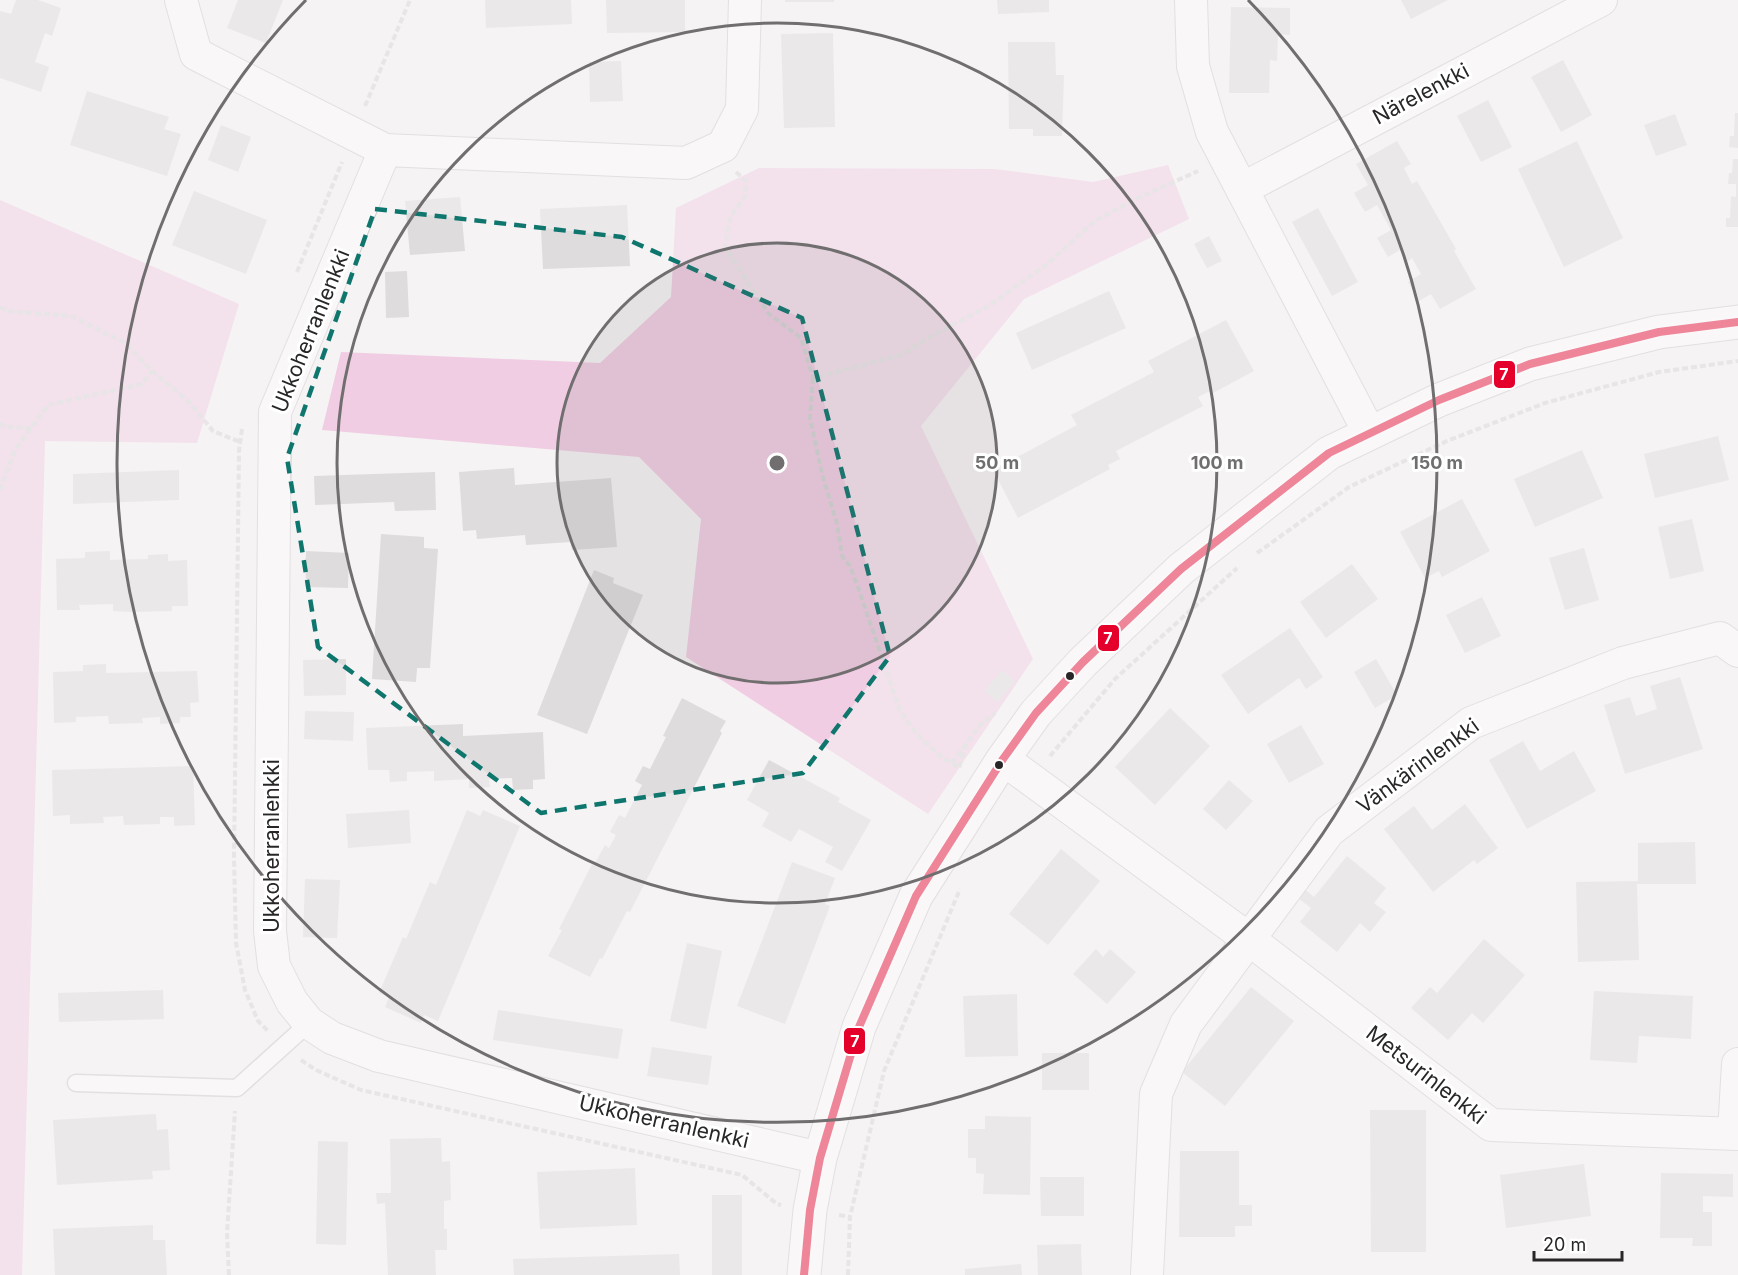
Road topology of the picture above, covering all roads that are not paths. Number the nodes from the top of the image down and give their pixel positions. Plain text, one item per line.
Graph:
1 (181, 0) edge
2 (745, 0) edge
3 (1191, 0) edge
4 (1601, 0) edge
5 (385, 150) junction
6 (1237, 179) junction
7 (1738, 322) edge
8 (1369, 432) junction
9 (1738, 651) edge
10 (1003, 759) junction
11 (1250, 940) junction
12 (309, 1023) junction
13 (1738, 1064) edge
14 (76, 1083) dead end
15 (1736, 1134) edge
16 (820, 1158) junction
17 (804, 1275) edge
18 (1147, 1275) edge

1 - 5 street
2 - 5 street
3 - 6 street
4 - 6 street, Närelenkki
5 - 12 street, Ukkoherranlenkki
6 - 8 street
7 - 8 street
8 - 10 street
9 - 11 street, Vänkärinlenkki
10 - 11 street, Metsurinlenkki
10 - 16 street
11 - 15 street, Metsurinlenkki
11 - 18 street
12 - 14 lane
12 - 16 street, Ukkoherranlenkki
13 - 15 street
16 - 17 street

